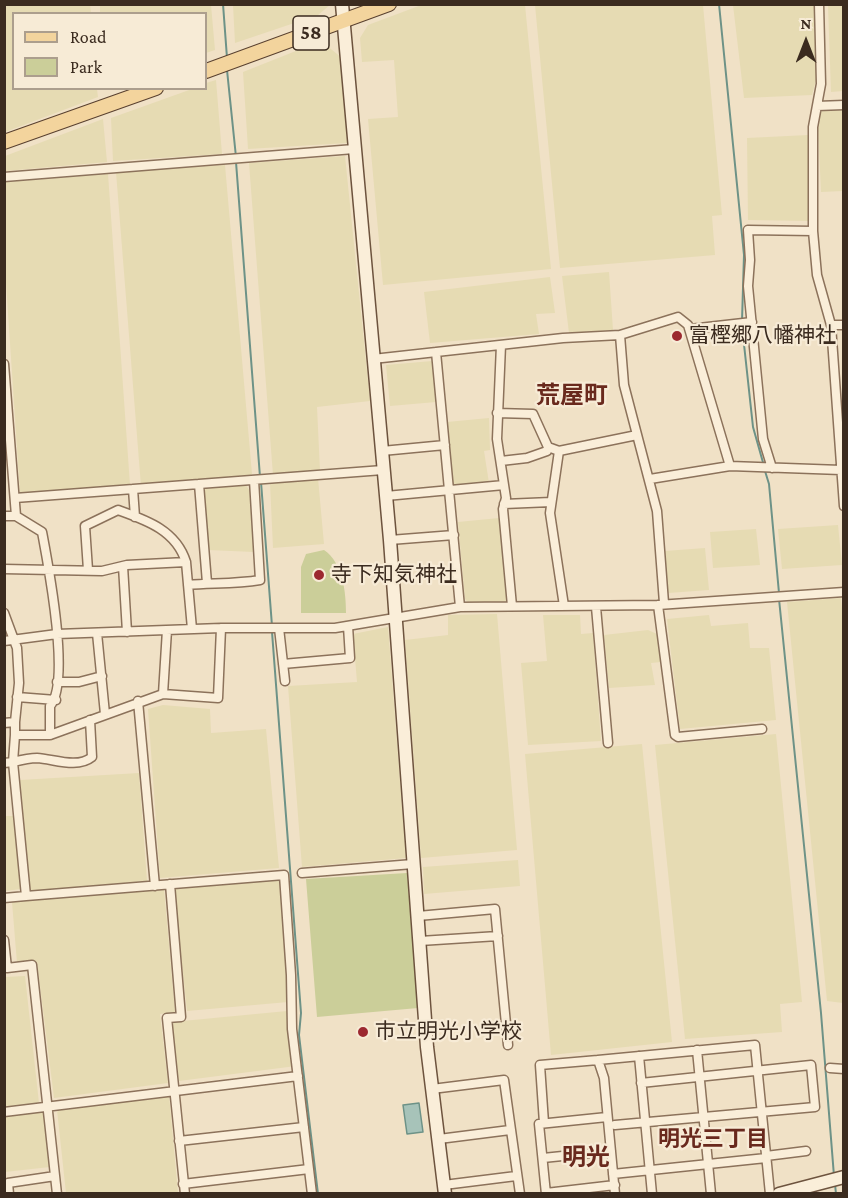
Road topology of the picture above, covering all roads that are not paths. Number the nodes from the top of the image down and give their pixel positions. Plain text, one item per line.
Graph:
1 (342, 4) edge
2 (389, 4) edge
3 (819, 4) edge
4 (343, 21) junction
5 (207, 71) edge
6 (150, 90) edge
7 (843, 105) edge
8 (817, 106) junction
9 (4, 142) edge
10 (354, 149) junction
11 (4, 177) edge
12 (813, 231) junction
13 (751, 323) junction
14 (843, 324) edge
15 (831, 325) junction
16 (690, 329) junction
17 (620, 335) junction
18 (501, 345) junction
19 (436, 352) junction
20 (373, 359) junction
21 (4, 364) edge
22 (497, 413) junction
23 (841, 416) edge
24 (637, 435) junction
25 (445, 445) junction
26 (548, 447) junction
27 (382, 451) junction
28 (559, 451) junction
29 (501, 462) junction
30 (730, 466) junction
31 (766, 467) junction
32 (383, 470) junction
33 (841, 470) junction
34 (650, 479) junction
35 (259, 480) junction
36 (199, 484) junction
37 (504, 485) junction
38 (133, 489) junction
39 (450, 490) junction
40 (386, 496) junction
41 (15, 498) junction
42 (551, 502) junction
43 (504, 504) junction
44 (843, 506) edge
45 (4, 516) edge
46 (16, 516) junction
47 (135, 517) junction
48 (454, 535) junction
49 (390, 540) junction
50 (186, 562) junction
51 (123, 566) junction
52 (4, 569) edge
53 (49, 570) junction
54 (88, 570) junction
55 (207, 583) junction
56 (188, 585) junction
57 (843, 592) edge
58 (661, 604) junction
59 (512, 606) junction
60 (564, 606) junction
61 (460, 607) junction
62 (596, 607) junction
63 (4, 614) edge
64 (394, 616) junction
65 (348, 626) junction
66 (221, 627) junction
67 (279, 628) junction
68 (192, 629) junction
69 (167, 630) junction
70 (127, 632) junction
71 (96, 633) junction
72 (57, 634) junction
73 (16, 640) junction
74 (4, 641) edge
75 (283, 663) junction
76 (102, 676) junction
77 (285, 681) dead end
78 (57, 682) junction
79 (163, 694) junction
80 (17, 697) junction
81 (56, 700) junction
82 (138, 701) junction
83 (105, 714) junction
84 (90, 720) junction
85 (15, 722) junction
86 (4, 723) edge
87 (762, 729) dead end
88 (15, 735) junction
89 (50, 735) junction
90 (608, 743) dead end
91 (9, 762) edge
92 (413, 864) junction
93 (302, 873) dead end
94 (170, 884) junction
95 (155, 886) junction
96 (26, 896) junction
97 (4, 898) edge
98 (418, 916) junction
99 (498, 936) junction
100 (4, 940) edge
101 (420, 941) junction
102 (508, 1045) dead end
103 (697, 1050) junction
104 (639, 1056) junction
105 (598, 1060) junction
106 (830, 1068) dead end
107 (843, 1069) edge
108 (757, 1070) junction
109 (298, 1076) junction
110 (700, 1076) junction
111 (641, 1083) junction
112 (432, 1089) junction
113 (173, 1091) junction
114 (47, 1106) junction
115 (4, 1112) edge
116 (762, 1112) junction
117 (607, 1117) junction
118 (704, 1117) junction
119 (544, 1123) junction
120 (645, 1123) junction
121 (615, 1125) dead end
122 (304, 1127) junction
123 (510, 1131) junction
124 (438, 1139) junction
125 (179, 1141) junction
126 (611, 1151) junction
127 (806, 1151) dead end
128 (766, 1157) junction
129 (543, 1158) junction
130 (708, 1165) junction
131 (309, 1169) junction
132 (650, 1170) junction
133 (613, 1174) junction
134 (55, 1176) junction
135 (516, 1176) junction
136 (837, 1178) edge
137 (183, 1184) junction
138 (445, 1189) edge
139 (615, 1189) edge
140 (815, 1189) edge
141 (546, 1193) edge
142 (9, 1194) edge
143 (57, 1194) edge
144 (184, 1194) edge
145 (312, 1194) edge
146 (520, 1194) edge
147 (652, 1194) edge
148 (711, 1194) edge
149 (770, 1194) edge
150 (779, 1194) edge

1 - 4 street
2 - 4 main road, 58
3 - 8 street
4 - 5 main road, 58
4 - 10 street
6 - 9 main road
7 - 8 street
8 - 12 street
10 - 11 street
10 - 20 street
12 - 13 street
12 - 15 street
13 - 16 street
13 - 31 street
14 - 15 street
15 - 23 street
16 - 17 street
16 - 30 street
17 - 18 street
17 - 24 street
18 - 19 street
18 - 22 street
19 - 20 street
19 - 25 street
20 - 27 street
21 - 41 street
22 - 26 street
22 - 29 street
23 - 33 street
24 - 28 street
24 - 34 street
25 - 27 street
25 - 39 street
26 - 28 street
26 - 29 street
27 - 32 street
28 - 42 street
29 - 37 street
30 - 31 street
30 - 34 street
31 - 33 street
32 - 35 street
32 - 40 street
33 - 44 street
34 - 58 street
35 - 36 street
35 - 55 street
36 - 38 street
36 - 55 street
37 - 39 street
37 - 43 street
38 - 41 street
38 - 47 street
39 - 40 street
39 - 48 street
40 - 49 street
41 - 46 street
42 - 43 street
42 - 60 street
43 - 59 street
45 - 46 street
46 - 53 street
47 - 50 street
47 - 54 street
48 - 49 street
48 - 61 street
49 - 64 street
50 - 51 street
50 - 56 street
51 - 54 street
51 - 70 street
52 - 53 street
53 - 54 street
53 - 72 street
55 - 56 street
56 - 68 street
57 - 58 street
58 - 62 street
58 - 87 street
59 - 60 street
59 - 61 street
60 - 62 street
61 - 64 street
62 - 90 street
63 - 73 street
64 - 65 street
64 - 92 street
65 - 67 street
65 - 75 street
66 - 67 street
66 - 68 street
66 - 79 street
67 - 75 street
68 - 69 street
69 - 70 street
69 - 79 street
70 - 71 street
71 - 72 street
71 - 76 street
72 - 73 street
72 - 78 street
73 - 74 street
73 - 80 street
75 - 77 street
76 - 78 street
76 - 83 street
78 - 81 street
79 - 82 street
80 - 81 street
80 - 85 street
81 - 89 street
82 - 83 street
82 - 95 street
83 - 84 street
84 - 89 street
84 - 91 street
85 - 86 street
85 - 88 street
88 - 89 street
88 - 91 street
91 - 96 street
92 - 93 street
92 - 98 street
94 - 95 street
94 - 109 street
94 - 113 street
95 - 96 street
96 - 97 street
98 - 99 street
98 - 101 street
99 - 101 street
99 - 102 street
100 - 114 street
101 - 112 street
103 - 104 street
103 - 108 street
103 - 110 street
104 - 105 street
104 - 111 street
105 - 117 street
105 - 119 street
106 - 107 street
108 - 110 street
108 - 116 street
108 - 116 street
109 - 113 street
109 - 122 street
110 - 111 street
110 - 118 street
111 - 120 street
112 - 123 street
112 - 124 street
113 - 114 street
113 - 125 street
114 - 115 street
114 - 134 street
116 - 118 street
116 - 128 street
117 - 119 street
117 - 126 street
118 - 120 street
118 - 130 street
119 - 129 street
120 - 121 street
120 - 132 street
122 - 125 street
122 - 131 street
123 - 124 street
123 - 135 street
124 - 138 street
125 - 137 street
126 - 129 street
126 - 133 street
127 - 128 street
128 - 130 street
128 - 149 street
129 - 141 street
130 - 132 street
130 - 148 street
131 - 137 street
131 - 145 street
132 - 133 street
132 - 147 street
133 - 139 street
134 - 142 street
134 - 143 street
135 - 138 street
135 - 146 street
136 - 140 street
137 - 144 street
139 - 141 street
140 - 150 street

